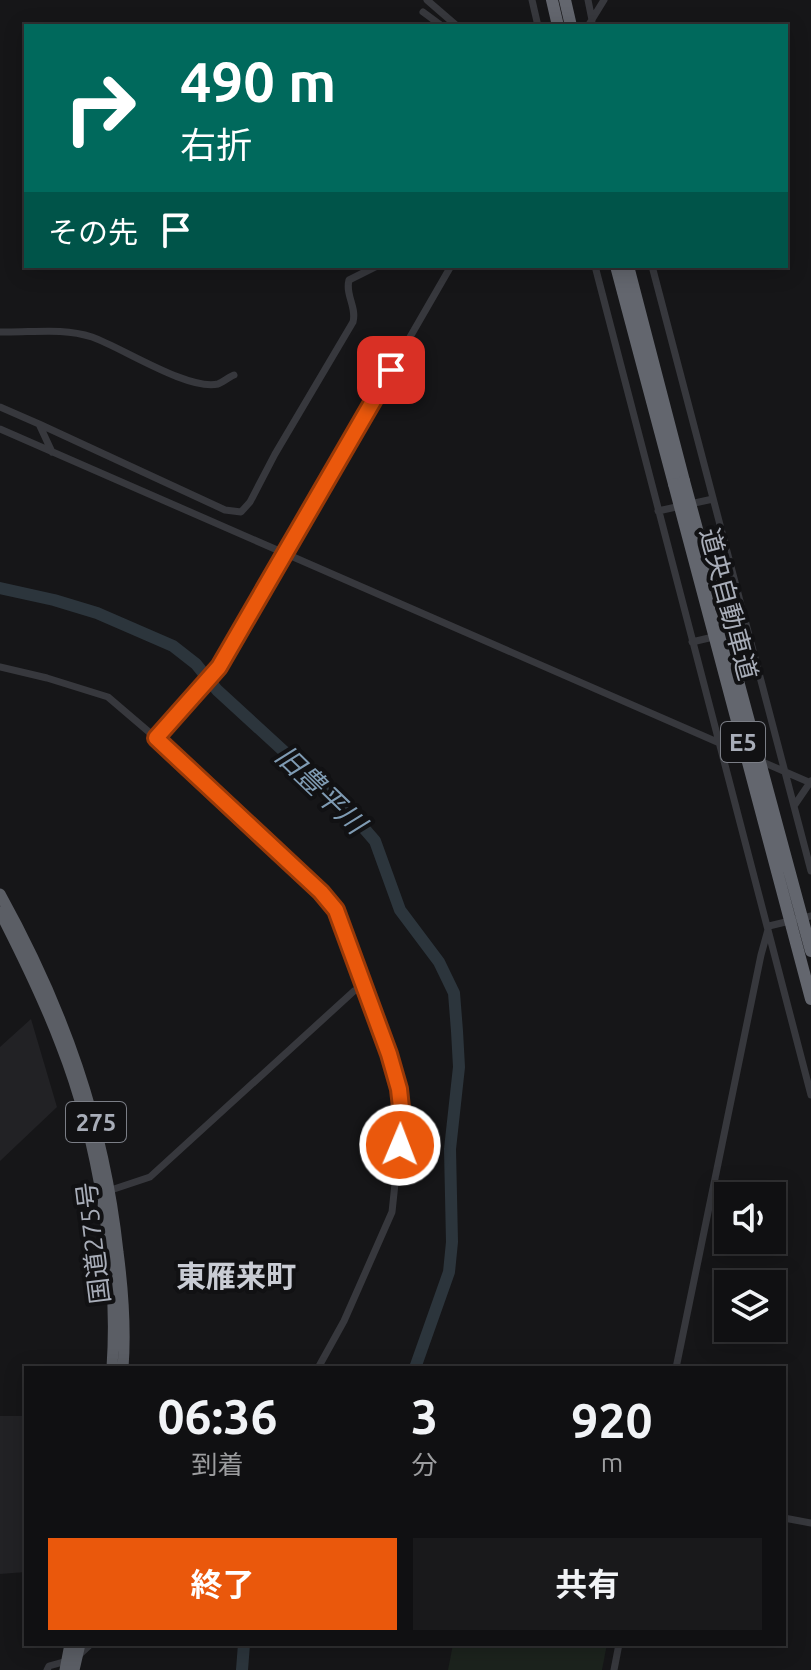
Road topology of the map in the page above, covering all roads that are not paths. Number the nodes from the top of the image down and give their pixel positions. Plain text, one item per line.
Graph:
1 (427, 0) edge
2 (532, 0) edge
3 (552, 0) edge
4 (565, 0) edge
5 (588, 0) edge
6 (604, 0) edge
7 (423, 12) dead end
8 (439, 24) edge
9 (455, 24) edge
10 (538, 24) edge
11 (558, 24) edge
12 (571, 24) edge
13 (591, 24) edge
14 (373, 268) edge
15 (450, 268) edge
16 (596, 268) edge
17 (617, 268) edge
18 (628, 268) edge
19 (653, 268) edge
20 (632, 303) junction
21 (0, 332) edge
22 (234, 375) dead end
23 (0, 407) edge
24 (39, 424) junction
25 (0, 429) edge
26 (53, 453) junction
27 (115, 458) junction
28 (102, 474) junction
29 (679, 482) junction
30 (713, 499) junction
31 (658, 511) junction
32 (286, 552) junction
33 (747, 629) junction
34 (692, 642) junction
35 (0, 667) edge
36 (156, 738) junction
37 (718, 743) junction
38 (785, 772) junction
39 (811, 782) edge
40 (794, 806) junction
41 (811, 871) edge
42 (0, 894) edge
43 (0, 912) edge
44 (811, 916) edge
45 (769, 926) junction
46 (811, 951) edge
47 (366, 986) junction
48 (811, 999) edge
49 (811, 1095) edge
50 (111, 1190) junction
51 (112, 1366) edge
52 (123, 1366) edge
53 (319, 1366) edge
54 (676, 1366) edge
55 (786, 1518) edge
56 (811, 1523) edge
57 (79, 1646) edge
58 (89, 1646) edge
59 (619, 1646) edge
60 (71, 1665) edge
61 (47, 1670) edge
62 (614, 1670) edge

1 - 9 street
2 - 10 street
3 - 11 highway
4 - 12 highway
5 - 13 street
6 - 13 street
7 - 8 street
14 - 27 street
15 - 32 street
16 - 31 street
17 - 20 highway, 道央自動車道 / E5
18 - 20 highway, 道央自動車道 / E5
19 - 30 street
20 - 29 highway, 道央自動車道 / E5
21 - 22 street
23 - 24 street
24 - 26 street
24 - 27 street
25 - 26 street
26 - 28 street
27 - 28 street
28 - 32 street
29 - 46 highway, 道央自動車道 / E5, bridge
29 - 48 highway, 道央自動車道 / E5, bridge
30 - 31 street
30 - 33 street
31 - 34 street
32 - 36 street
32 - 37 street
33 - 34 street
33 - 38 street
34 - 37 street
35 - 36 street
36 - 47 street
37 - 38 street
37 - 45 street
38 - 39 street
38 - 40 street
39 - 40 street
40 - 41 street
42 - 50 highway, 国道275号 / 275
43 - 51 highway, 国道275号 / 275
44 - 45 street
45 - 49 street
45 - 54 street
47 - 50 street
47 - 53 street
50 - 52 highway, 国道275号 / 275
55 - 56 street
57 - 60 highway
58 - 60 street
59 - 62 street
60 - 61 street

